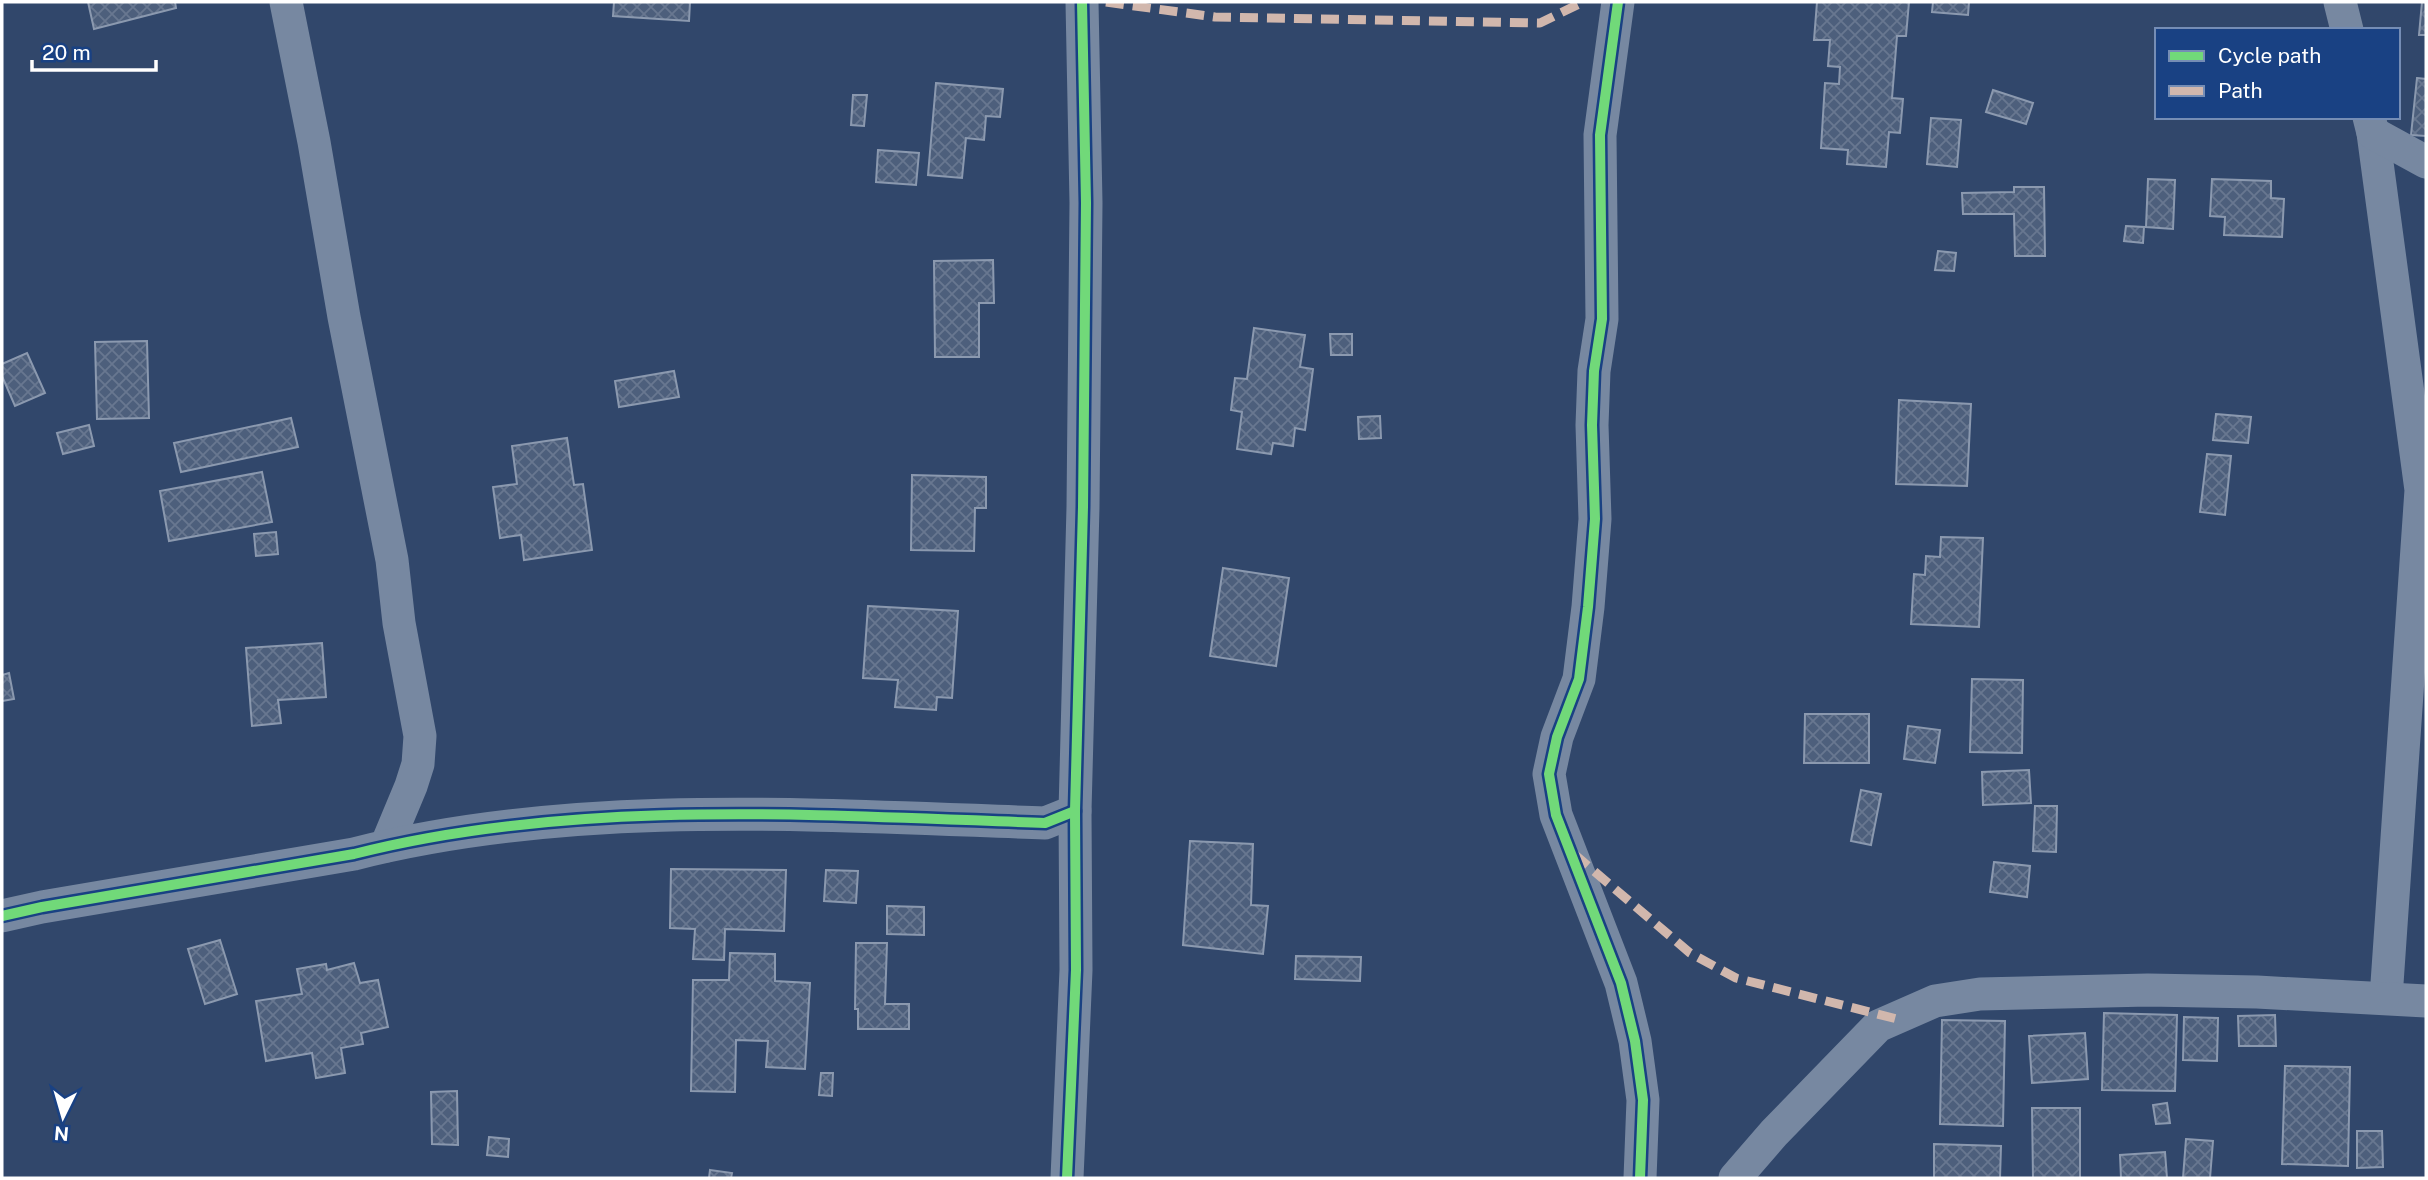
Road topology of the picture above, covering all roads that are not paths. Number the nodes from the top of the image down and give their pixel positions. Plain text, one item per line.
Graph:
1 (286, 2) edge
2 (1082, 2) edge
3 (1618, 2) edge
4 (2340, 2) edge
5 (2346, 28) edge
6 (2371, 125) edge
7 (2426, 162) edge
8 (1075, 811) junction
9 (386, 846) junction
10 (2, 916) edge
11 (2386, 998) junction
12 (2426, 1001) edge
13 (1067, 1178) edge
14 (1640, 1178) edge
15 (1735, 1178) edge

1 - 9 street
2 - 8 street
3 - 14 street
4 - 5 street
6 - 7 street
6 - 11 street
8 - 9 street
8 - 13 street
9 - 10 street
11 - 12 street
11 - 15 street

